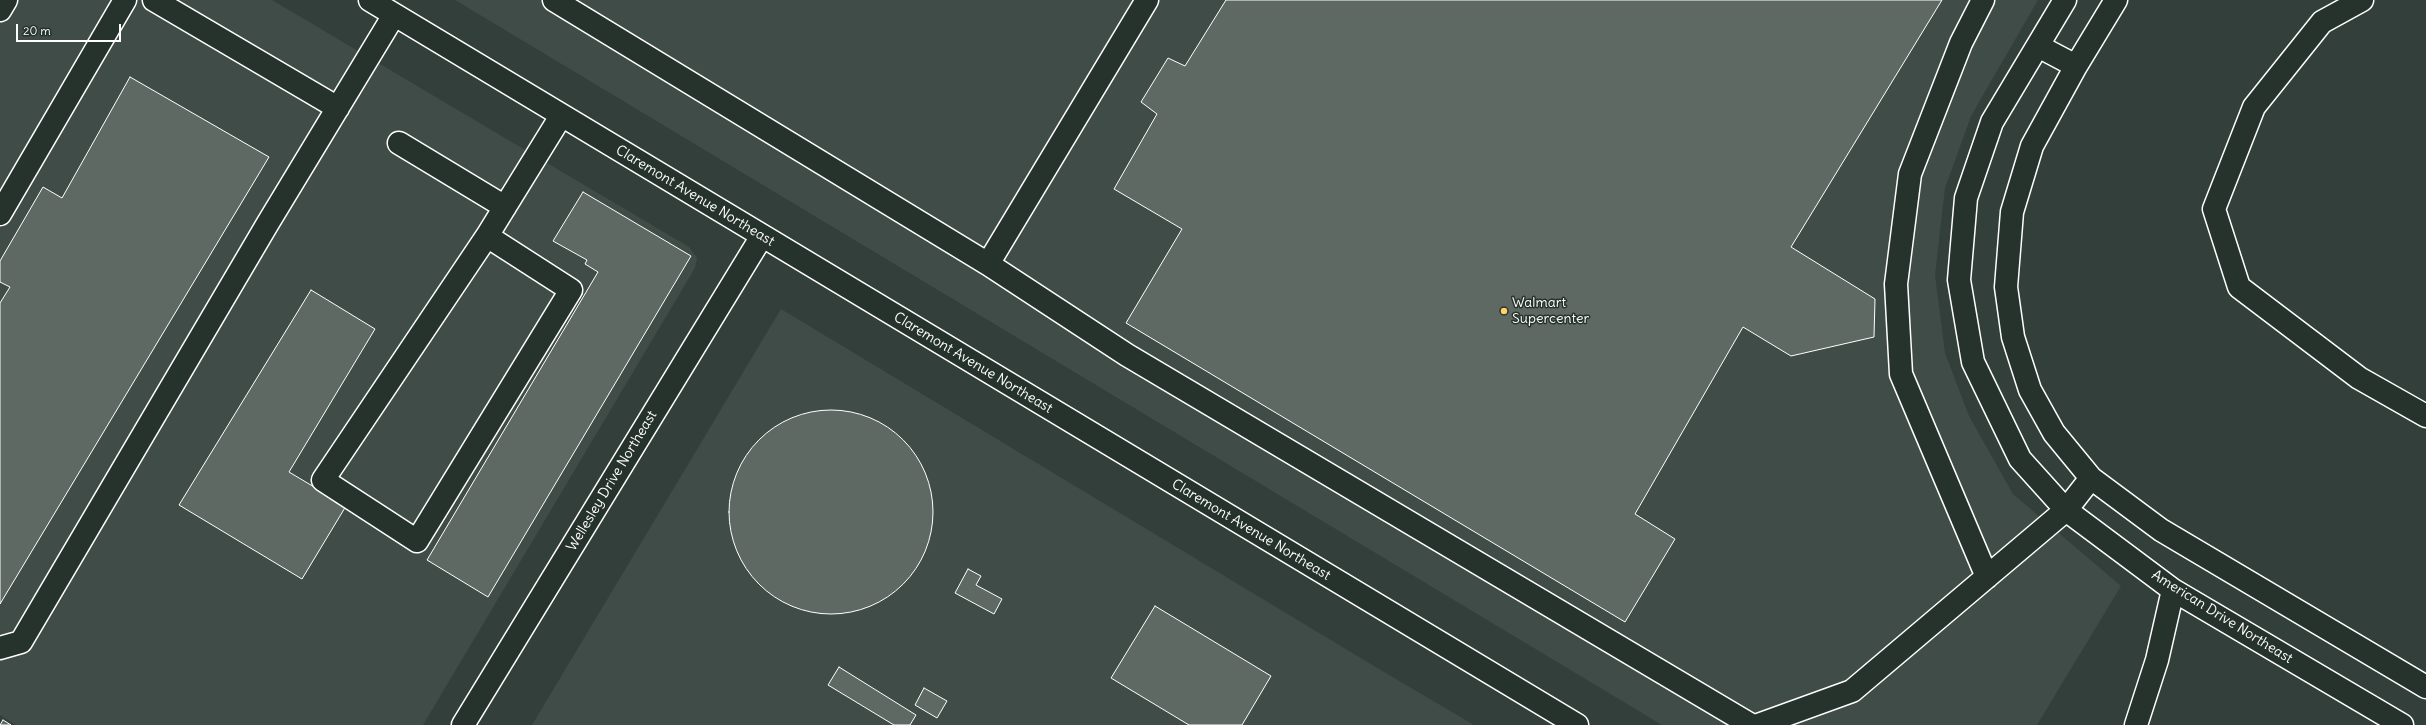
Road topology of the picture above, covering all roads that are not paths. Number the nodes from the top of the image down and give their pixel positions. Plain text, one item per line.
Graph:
1 (6, 0) edge
2 (125, 0) edge
3 (154, 0) edge
4 (370, 0) edge
5 (554, 0) edge
6 (1147, 0) edge
7 (1983, 0) edge
8 (2065, 0) edge
9 (2116, 0) edge
10 (2362, 0) edge
11 (0, 10) edge
12 (394, 15) junction
13 (2038, 46) junction
14 (2076, 66) junction
15 (338, 108) junction
16 (561, 116) junction
17 (399, 143) dead end
18 (2, 207) edge
19 (505, 208) junction
20 (487, 236) junction
21 (762, 236) junction
22 (988, 264) junction
23 (2426, 416) edge
24 (2091, 478) junction
25 (2066, 510) junction
26 (1988, 577) junction
27 (2173, 590) junction
28 (0, 648) edge
29 (2426, 687) edge
30 (463, 725) edge
31 (1577, 725) edge
32 (1751, 725) edge
33 (1758, 725) edge
34 (2136, 725) edge
35 (2402, 725) edge

1 - 11 street
2 - 18 street
3 - 15 street
4 - 12 street, Claremont Avenue Northeast
5 - 22 street
6 - 22 street
7 - 26 street
8 - 13 street, American Drive Northeast
9 - 14 street
10 - 23 street
12 - 15 street
12 - 16 street, Claremont Avenue Northeast
13 - 14 street
13 - 25 street, American Drive Northeast
14 - 24 street
15 - 28 street
16 - 19 street
16 - 21 street, Claremont Avenue Northeast
17 - 19 street
19 - 20 street
20 - 20 street
21 - 30 street, Wellesley Drive Northeast
21 - 31 street, Claremont Avenue Northeast
22 - 32 street
24 - 25 street
24 - 29 street
25 - 26 street
25 - 27 street, American Drive Northeast
26 - 33 street
27 - 34 street
27 - 35 street, American Drive Northeast

